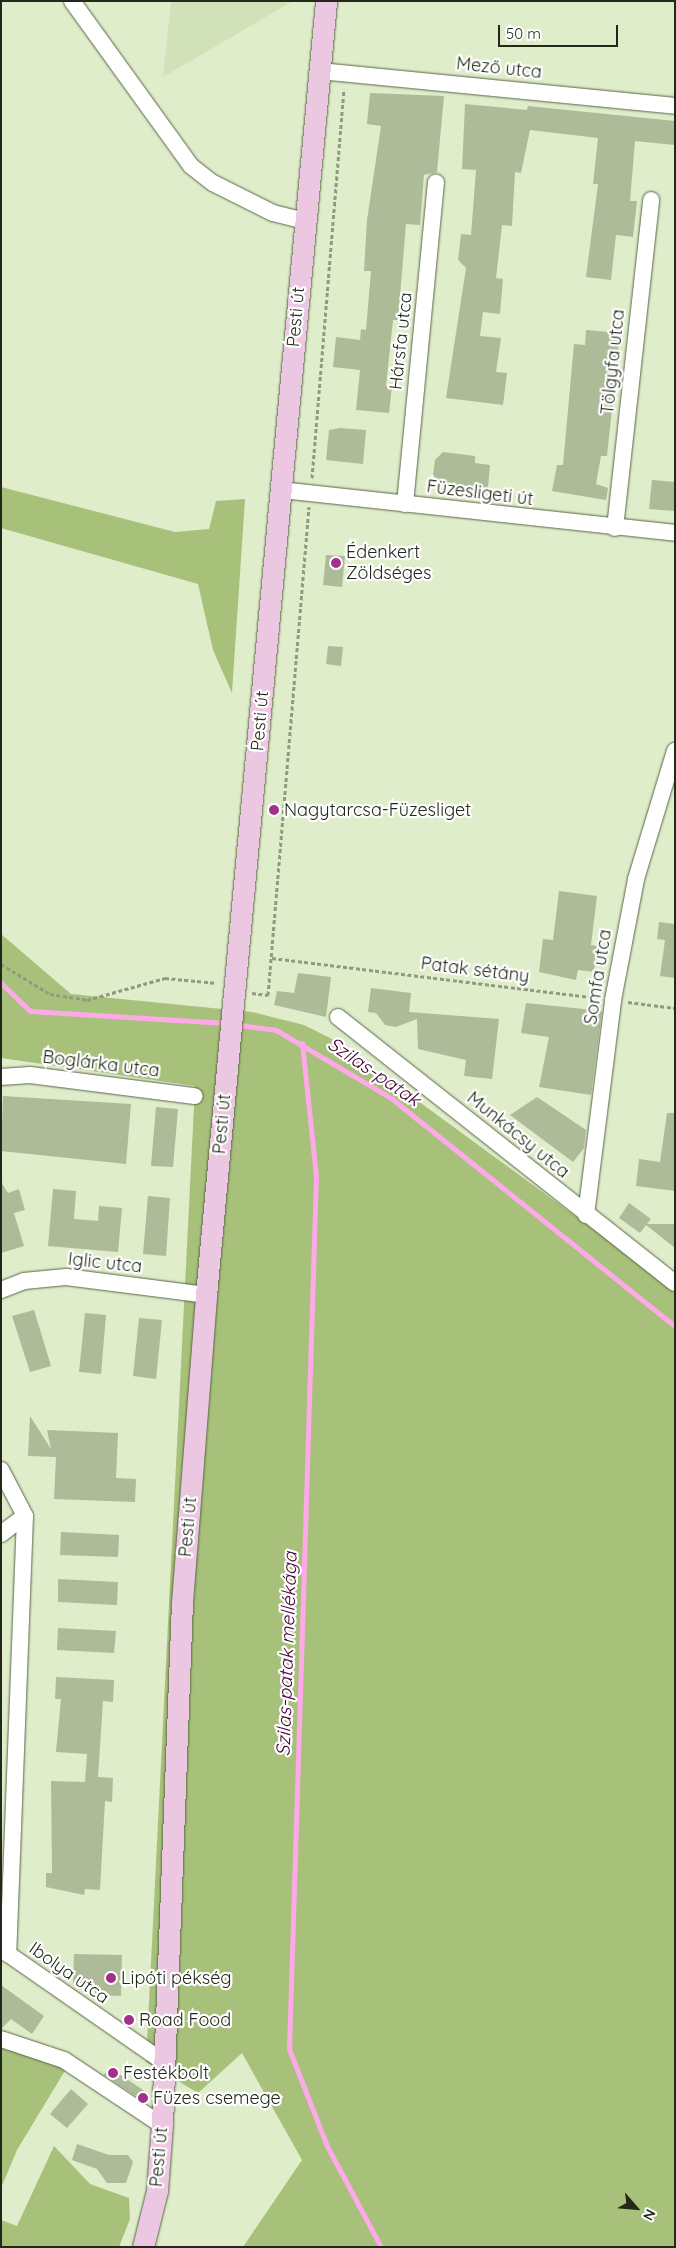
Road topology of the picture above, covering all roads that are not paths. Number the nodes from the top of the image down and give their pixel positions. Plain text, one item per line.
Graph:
1 (72, 1) edge
2 (326, 1) edge
3 (320, 70) junction
4 (675, 106) edge
5 (436, 182) dead end
6 (651, 200) dead end
7 (305, 221) junction
8 (281, 490) junction
9 (405, 504) junction
10 (615, 528) junction
11 (675, 533) edge
12 (675, 751) edge
13 (338, 1017) dead end
14 (1, 1077) edge
15 (195, 1096) dead end
16 (586, 1215) junction
17 (675, 1284) edge
18 (1, 1290) edge
19 (206, 1295) junction
20 (1, 1470) edge
21 (26, 1516) junction
22 (1, 1534) edge
23 (5, 1952) edge
24 (1, 2039) edge
25 (165, 2063) junction
26 (162, 2125) junction
27 (143, 2247) edge

1 - 7 street
2 - 3 main road, Pesti út
3 - 4 street, Mező utca
3 - 7 main road, Pesti út
5 - 9 street, Hársfa utca
6 - 10 street, Tölgyfa utca
7 - 8 main road, Pesti út
8 - 9 street, Füzesligeti út
8 - 19 main road, Pesti út
9 - 10 street, Füzesligeti út
10 - 11 street, Füzesligeti út
12 - 16 street, Somfa utca
13 - 16 street, Munkácsy utca
14 - 15 street, Boglárka utca
16 - 17 street, Munkácsy utca
18 - 19 street, Iglic utca
19 - 25 main road, Pesti út
20 - 21 street
21 - 22 street
21 - 23 street
23 - 25 street, Ibolya utca
24 - 26 street
25 - 26 main road, Pesti út
26 - 27 main road, Pesti út

